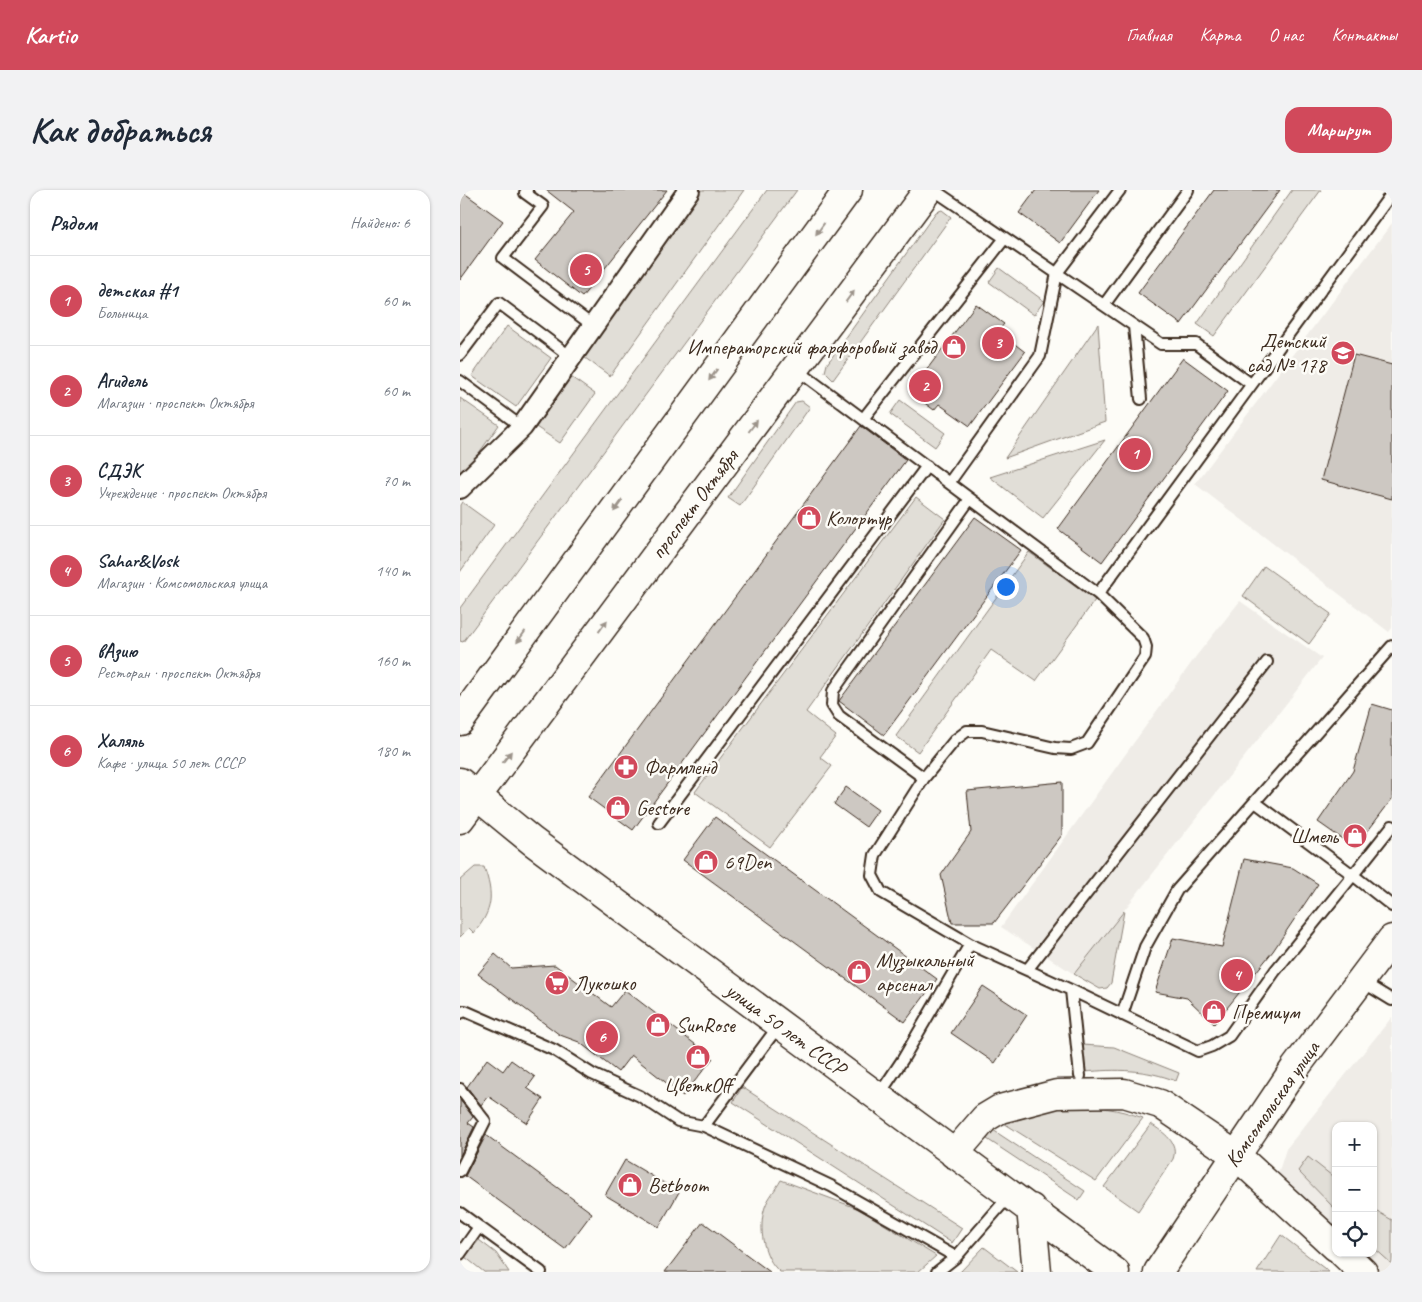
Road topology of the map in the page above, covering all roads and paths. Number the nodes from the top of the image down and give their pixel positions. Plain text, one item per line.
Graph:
1 (527, 190) edge
2 (689, 190) edge
3 (848, 190) edge
4 (928, 190) edge
5 (934, 190) edge
6 (1120, 190) edge
7 (1188, 190) edge
8 (1392, 192) edge
9 (1005, 238) junction
10 (1057, 273) junction
11 (1104, 305) junction
12 (592, 325) junction
13 (1134, 326) junction
14 (460, 355) edge
15 (571, 357) junction
16 (796, 369) junction
17 (460, 381) edge
18 (1252, 384) junction
19 (1141, 399) dead end
20 (863, 419) junction
21 (522, 427) junction
22 (927, 466) junction
23 (949, 483) junction
24 (460, 488) edge
25 (970, 499) junction
26 (1098, 594) junction
27 (1392, 646) edge
28 (1267, 662) dead end
29 (460, 721) edge
30 (924, 778) junction
31 (469, 789) edge
32 (1255, 802) junction
33 (460, 819) edge
34 (659, 823) dead end
35 (1392, 826) edge
36 (1353, 875) junction
37 (1392, 906) edge
38 (1392, 939) edge
39 (970, 944) junction
40 (1027, 970) junction
41 (1361, 980) junction
42 (1071, 990) junction
43 (1392, 1000) edge
44 (460, 1013) edge
45 (1122, 1015) junction
46 (780, 1024) junction
47 (1080, 1076) dead end
48 (460, 1089) edge
49 (879, 1096) junction
50 (704, 1126) junction
51 (954, 1154) junction
52 (1237, 1156) junction
53 (460, 1171) edge
54 (1021, 1201) junction
55 (460, 1213) edge
56 (479, 1227) junction
57 (1332, 1243) edge
58 (460, 1254) edge
59 (956, 1257) junction
60 (1347, 1257) edge
61 (541, 1272) edge
62 (937, 1272) edge
63 (1037, 1272) edge
64 (1115, 1272) edge
65 (1158, 1272) edge
66 (1363, 1272) edge

1 - 12 lane
2 - 12 street
3 -> 29 main road
16 -> 4 main road, проспект Октября
5 - 9 lane
6 - 10 lane
7 - 11 lane
8 - 18 lane
9 - 10 lane
9 - 20 lane
10 - 11 lane
10 - 23 lane
11 - 13 lane
12 - 15 street
13 - 18 lane
13 - 19 lane
14 - 15 lane
15 - 21 street
16 - 20 lane
31 -> 16 main road, проспект Октября
17 - 21 lane
18 - 26 lane
20 - 22 lane
21 - 24 street
22 - 23 lane
22 - 34 lane
23 - 25 lane
25 - 26 lane
25 - 30 lane
26 - 30 lane
27 - 32 lane
28 - 40 lane
30 - 39 lane
31 - 33 main road, проспект Октября
31 - 46 main road, улица 50 лет СССР
32 - 36 lane
32 - 45 lane
35 - 36 lane
36 - 37 lane
36 - 45 lane
38 - 41 main road, Комсомольская улица
39 - 40 lane
39 - 49 lane
40 - 42 lane
41 - 43 lane
41 - 52 main road, Комсомольская улица
42 - 45 lane
42 - 47 lane
44 - 50 lane
46 - 49 main road, улица 50 лет СССР
46 - 50 lane
48 - 53 lane
49 - 51 main road, улица 50 лет СССР
50 - 59 lane
51 - 52 main road
51 - 54 main road, улица 50 лет СССР
52 - 57 main road
52 - 65 main road, Комсомольская улица
54 - 59 lane
54 - 63 main road
54 - 64 main road, улица 50 лет СССР
55 - 56 lane
56 - 58 lane
56 - 61 lane
59 - 62 lane
60 - 66 main road

